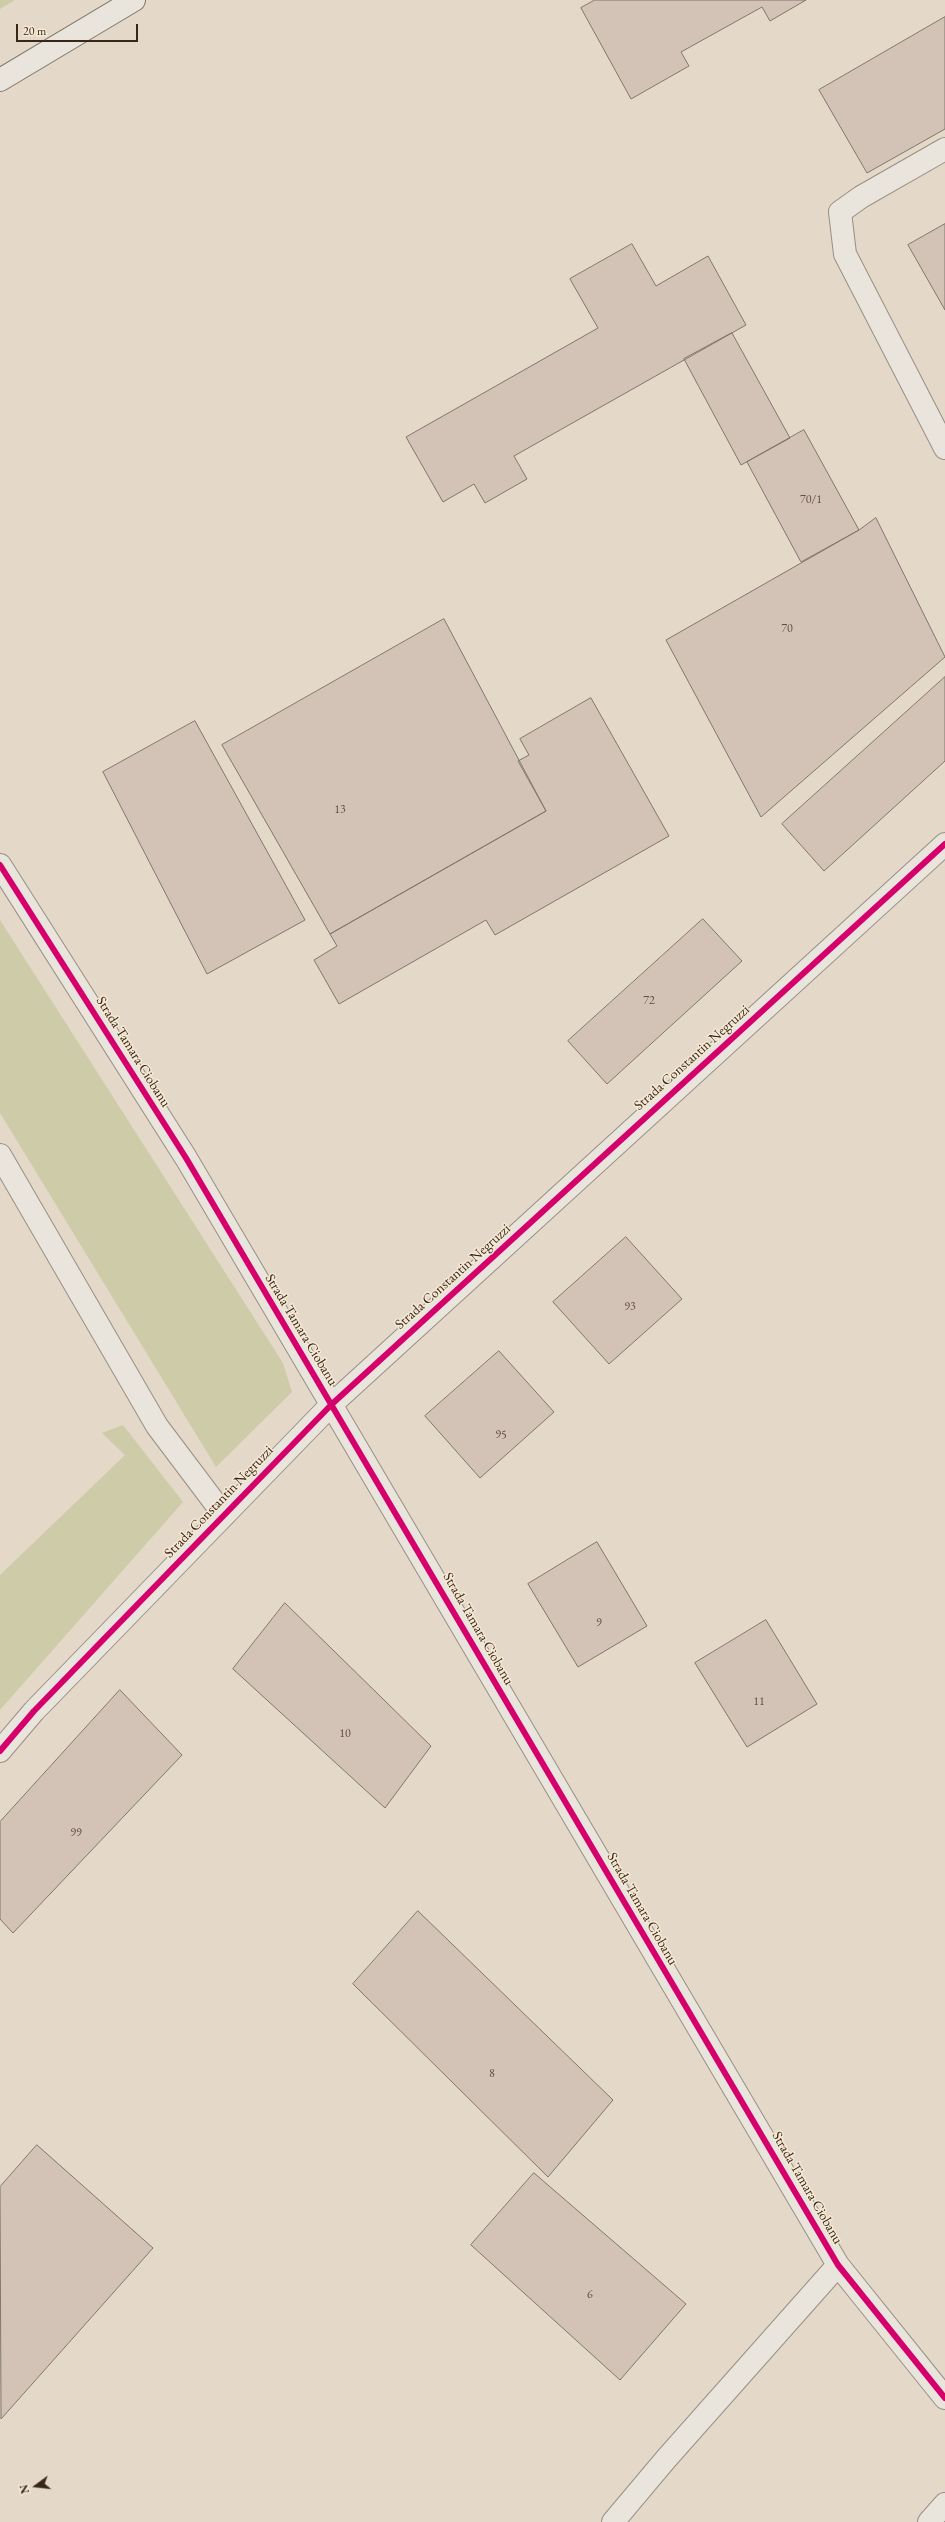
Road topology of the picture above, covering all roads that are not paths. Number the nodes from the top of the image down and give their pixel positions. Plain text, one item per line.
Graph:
1 (134, 0) edge
2 (0, 80) edge
3 (945, 149) edge
4 (945, 448) edge
5 (945, 844) edge
6 (0, 865) edge
7 (0, 1155) edge
8 (332, 1404) junction
9 (224, 1515) junction
10 (0, 1751) edge
11 (838, 2265) junction
12 (945, 2398) edge
13 (945, 2504) edge
14 (613, 2522) edge
15 (929, 2522) edge

1 - 2 street
3 - 4 street
5 - 8 street, Strada Constantin Negruzzi
6 - 8 street, Strada Tamara Ciobanu
7 - 9 street
8 - 9 street, Strada Constantin Negruzzi
8 - 11 street, Strada Tamara Ciobanu
9 - 10 street, Strada Constantin Negruzzi
11 - 12 street, Strada Tamara Ciobanu
11 - 14 street
13 - 15 street

